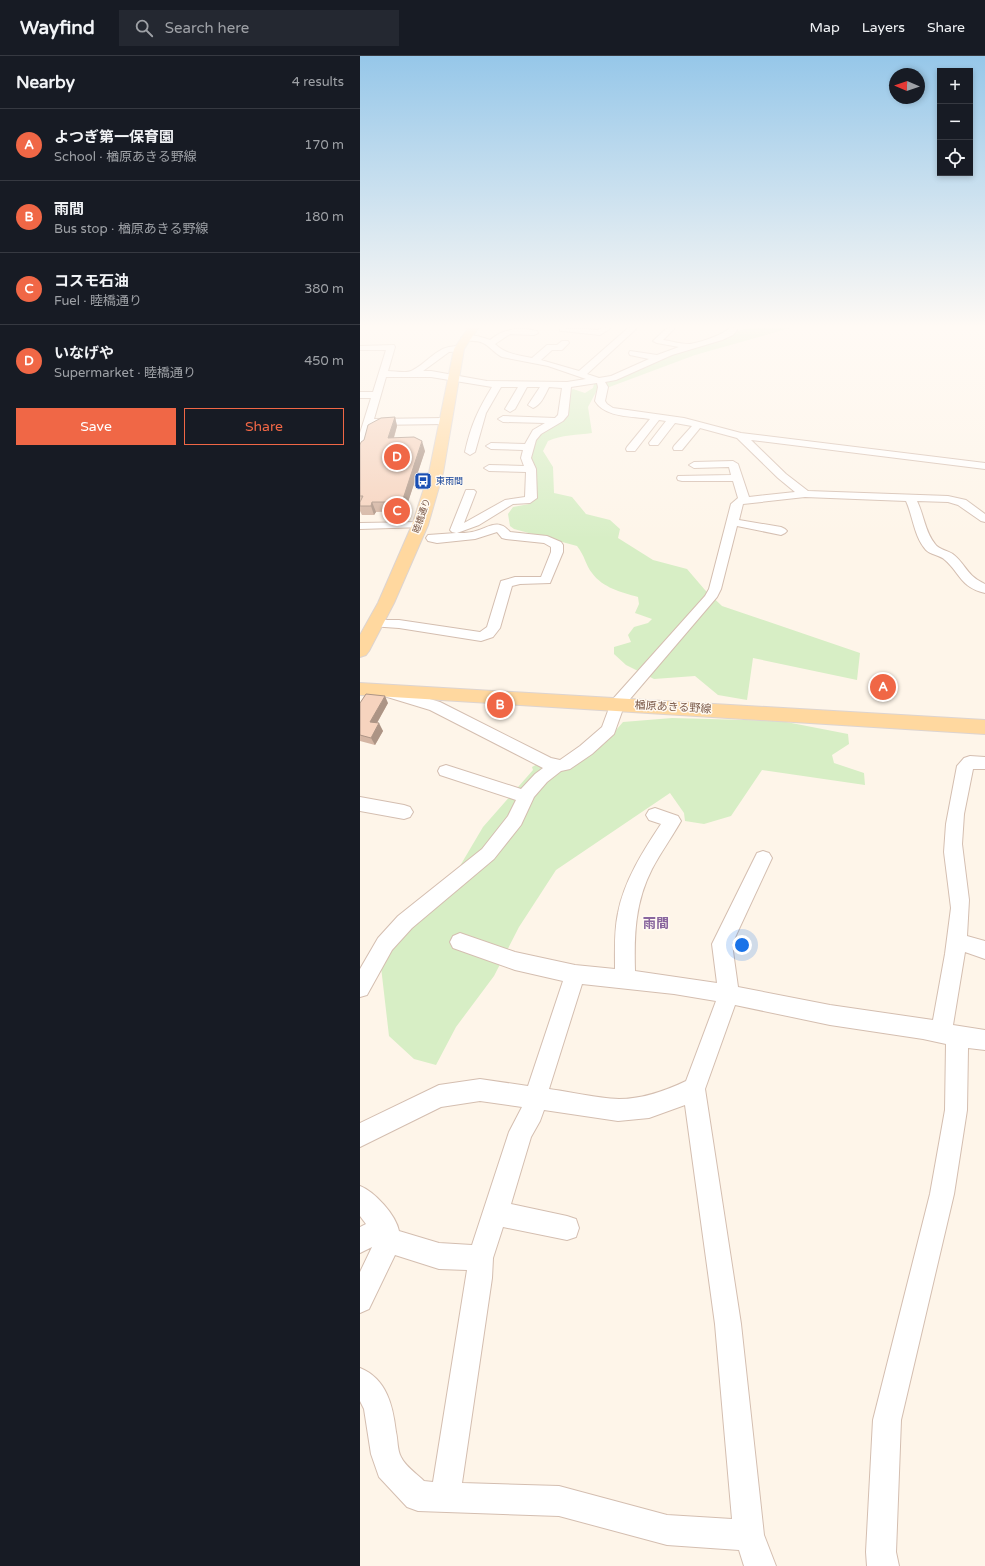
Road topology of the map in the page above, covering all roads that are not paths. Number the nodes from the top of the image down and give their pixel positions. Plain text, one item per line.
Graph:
1 (375, 398) edge
2 (449, 398) edge
3 (491, 398) edge
4 (516, 398) edge
5 (539, 398) edge
6 (565, 398) edge
7 (601, 398) edge
8 (533, 404) dead end
9 (510, 409) dead end
10 (657, 417) junction
11 (503, 419) dead end
12 (674, 419) junction
13 (445, 421) junction
14 (557, 421) junction
15 (364, 422) edge
16 (698, 425) junction
17 (741, 436) junction
18 (654, 443) dead end
19 (491, 446) dead end
20 (529, 446) junction
21 (678, 448) dead end
22 (360, 449) edge
23 (631, 449) dead end
24 (470, 452) dead end
25 (694, 465) dead end
26 (985, 466) edge
27 (489, 468) dead end
28 (531, 469) junction
29 (682, 478) dead end
30 (793, 485) junction
31 (755, 486) dead end
32 (778, 486) dead end
33 (740, 488) junction
34 (470, 492) dead end
35 (805, 494) junction
36 (910, 498) junction
37 (985, 520) edge
38 (733, 522) junction
39 (420, 525) junction
40 (360, 526) edge
41 (456, 530) junction
42 (781, 531) dead end
43 (432, 538) junction
44 (414, 540) junction
45 (985, 589) edge
46 (375, 623) junction
47 (360, 651) edge
48 (360, 689) edge
49 (383, 690) junction
50 (617, 704) junction
51 (985, 727) edge
52 (985, 763) edge
53 (556, 766) junction
54 (446, 771) dead end
55 (526, 797) junction
56 (360, 804) edge
57 (404, 812) dead end
58 (655, 814) dead end
59 (763, 858) dead end
60 (957, 941) junction
61 (460, 942) dead end
62 (985, 950) edge
63 (575, 974) junction
64 (625, 980) junction
65 (360, 988) edge
66 (729, 994) junction
67 (949, 1034) junction
68 (985, 1040) edge
69 (694, 1090) junction
70 (534, 1097) junction
71 (360, 1134) edge
72 (360, 1198) edge
73 (496, 1213) junction
74 (567, 1228) dead end
75 (388, 1233) junction
76 (360, 1240) edge
77 (480, 1258) junction
78 (360, 1300) edge
79 (360, 1382) edge
80 (446, 1497) junction
81 (749, 1535) junction
82 (760, 1566) edge
83 (883, 1566) edge

1 - 15 street
2 - 13 main road, 睦橋通り
3 - 24 street
4 - 9 street
5 - 8 street
6 - 14 street
7 - 10 street
10 - 12 street
10 - 23 street
11 - 14 street
12 - 16 street
12 - 18 street
13 - 15 street
13 - 39 main road, 睦橋通り
14 - 20 street
15 - 22 street
16 - 17 street
16 - 21 street
17 - 26 street
17 - 30 street
19 - 20 street
20 - 28 street
25 - 33 street
27 - 28 street
28 - 41 street
29 - 33 street
30 - 32 street
30 - 35 street
31 - 33 street
33 - 35 street
33 - 38 street
34 - 41 street
35 - 36 street
36 - 37 street
36 - 45 street
38 - 42 street
38 - 50 street
39 - 40 street
39 - 44 main road, 睦橋通り
41 - 43 street
43 - 44 street
43 - 46 street
44 - 46 main road, 睦橋通り
46 - 47 main road, 睦橋通り
48 - 49 main road, 楢原あきる野線
49 - 50 main road, 楢原あきる野線
49 - 53 street
50 - 51 main road, 楢原あきる野線
50 - 53 street
52 - 60 street
53 - 55 street
54 - 55 street
55 - 65 street
56 - 57 street
58 - 64 street
59 - 66 street
60 - 62 street
60 - 67 street
61 - 63 street
63 - 64 street
63 - 70 street
64 - 66 street
66 - 67 street
66 - 69 street
67 - 68 street
67 - 83 street
69 - 70 street
69 - 81 street
70 - 71 street
70 - 73 street
72 - 75 street
73 - 74 street
73 - 77 street
75 - 76 street
75 - 77 street
75 - 78 street
77 - 80 street
79 - 80 street
80 - 81 street
81 - 82 street

